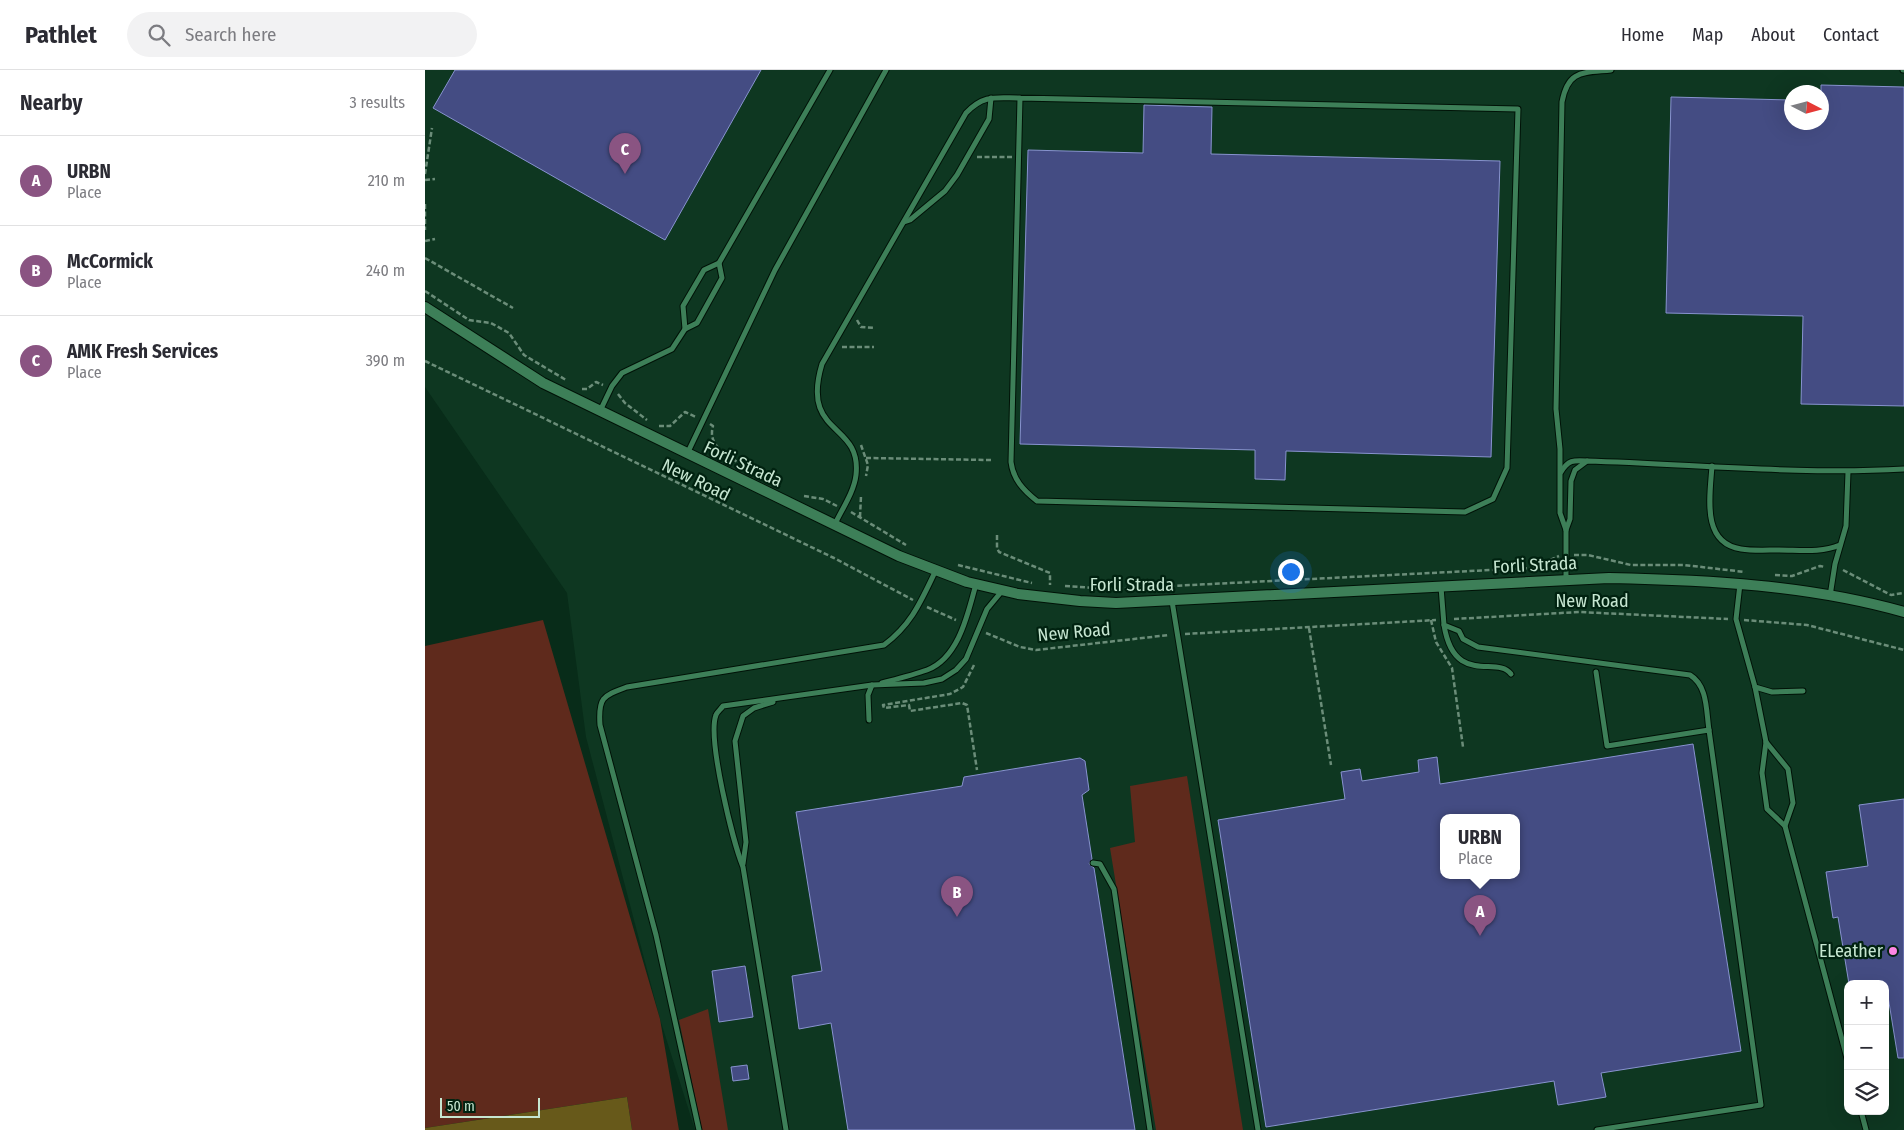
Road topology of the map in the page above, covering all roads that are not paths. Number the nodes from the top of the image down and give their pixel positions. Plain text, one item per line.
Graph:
1 (829, 70) edge
2 (886, 70) edge
3 (1611, 70) edge
4 (991, 98) junction
5 (1020, 98) junction
6 (904, 222) junction
7 (719, 263) junction
8 (425, 307) edge
9 (685, 329) junction
10 (600, 412) junction
11 (687, 455) junction
12 (1587, 461) junction
13 (1712, 466) junction
14 (1904, 468) edge
15 (1560, 472) junction
16 (1848, 472) junction
17 (834, 525) junction
18 (1567, 530) junction
19 (1840, 545) junction
20 (936, 570) junction
21 (1566, 580) junction
22 (1740, 583) junction
23 (977, 584) junction
24 (1441, 587) junction
25 (1002, 590) junction
26 (1829, 596) junction
27 (1172, 601) junction
28 (1904, 612) edge
29 (1444, 625) junction
30 (1596, 672) dead end
31 (1511, 674) dead end
32 (872, 685) junction
33 (1755, 688) junction
34 (1803, 691) dead end
35 (783, 699) junction
36 (869, 720) dead end
37 (1709, 730) junction
38 (1766, 742) junction
39 (1785, 826) junction
40 (1093, 863) dead end
41 (743, 866) junction
42 (1844, 1047) edge
43 (1862, 1115) edge
44 (699, 1130) edge
45 (786, 1130) edge
46 (1150, 1130) edge
47 (1258, 1130) edge
48 (1597, 1130) edge
49 (1866, 1130) edge

1 - 7 lane
2 - 11 lane
3 - 15 lane
4 - 5 lane
4 - 6 lane
4 - 6 lane
5 - 5 lane
6 - 17 lane
7 - 9 lane
7 - 9 lane
8 - 10 street, Forli Strada
9 - 10 lane
10 - 11 street, Forli Strada
11 - 17 street, Forli Strada
12 - 13 lane
12 - 15 lane
12 - 18 lane
13 - 16 lane
13 - 19 lane
14 - 16 lane
15 - 18 lane
16 - 19 lane
17 - 20 street, Forli Strada
18 - 21 lane
19 - 26 lane
20 - 23 street, Forli Strada
20 - 44 lane
21 - 22 street, Forli Strada
21 - 24 street, Forli Strada
22 - 26 street, Forli Strada
22 - 33 lane
23 - 25 street, Forli Strada
23 - 32 lane
24 - 27 street, Forli Strada
24 - 29 lane
25 - 27 street, Forli Strada
25 - 32 lane
26 - 28 street, Forli Strada
27 - 47 lane
29 - 31 lane
29 - 37 lane
30 - 37 lane
32 - 35 lane
32 - 36 lane
33 - 34 lane
33 - 38 lane
35 - 41 lane
35 - 41 lane
37 - 48 lane
38 - 39 lane
38 - 39 lane
39 - 42 lane
40 - 46 lane
41 - 45 lane
43 - 49 lane

